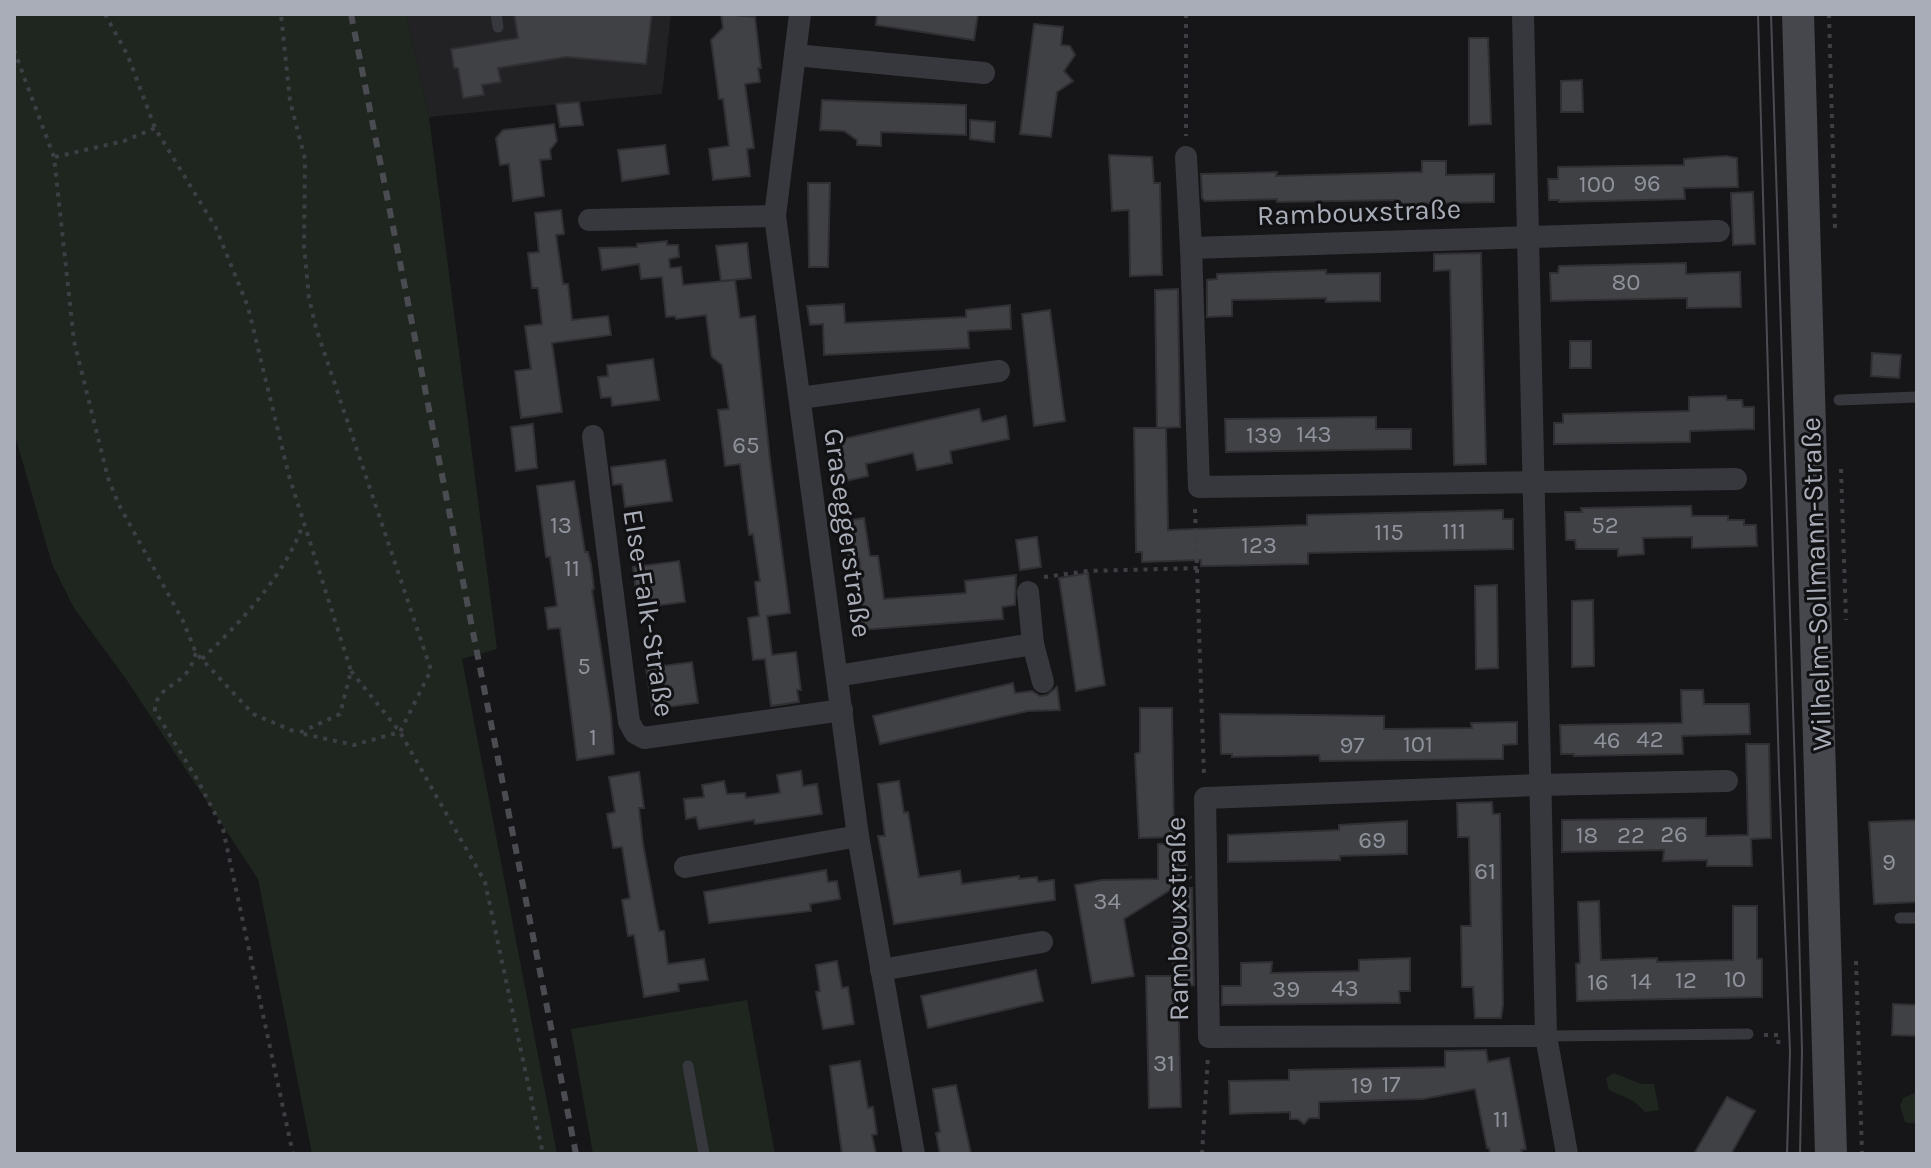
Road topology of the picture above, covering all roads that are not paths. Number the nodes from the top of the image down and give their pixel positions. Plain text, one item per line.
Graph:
1 (800, 14) edge
2 (1523, 14) edge
3 (1798, 14) edge
4 (795, 55) junction
5 (984, 73) dead end
6 (1186, 157) road end
7 (775, 216) junction
8 (589, 220) dead end
9 (1719, 231) dead end
10 (1529, 236) junction
11 (1191, 248) junction
12 (999, 371) dead end
13 (1917, 397) edge
14 (800, 398) junction
15 (1839, 400) dead end
16 (593, 436) dead end
17 (1736, 479) dead end
18 (1532, 484) junction
19 (1028, 592) road end
20 (1033, 644) junction
21 (837, 676) junction
22 (1043, 682) dead end
23 (842, 710) junction
24 (1727, 781) dead end
25 (1539, 785) junction
26 (858, 836) junction
27 (685, 867) dead end
28 (1900, 918) dead end
29 (1917, 918) edge
30 (1042, 942) dead end
31 (881, 970) junction
32 (1748, 1034) dead end
33 (1546, 1036) junction
34 (688, 1066) dead end
35 (704, 1154) edge
36 (914, 1154) edge
37 (1567, 1154) edge
38 (1831, 1154) edge

1 - 4 street, Graseggerstraße
2 - 10 street
3 - 38 street, Wilhelm-Sollmann-Straße
4 - 5 street
4 - 7 street, Graseggerstraße
6 - 11 street
7 - 8 street
7 - 14 street, Graseggerstraße
9 - 10 street, Rambouxstraße
10 - 11 street, Rambouxstraße
10 - 18 street
11 - 18 street
12 - 14 street, Graseggerstraße
13 - 15 lane
14 - 21 street, Graseggerstraße
16 - 23 street, Else-Falk-Straße
17 - 18 street
18 - 25 street
19 - 20 street
20 - 21 street, Graseggerstraße
20 - 22 street
21 - 23 street, Graseggerstraße
23 - 26 street, Graseggerstraße
24 - 25 street, Rambouxstraße
25 - 33 street
25 - 33 street, Rambouxstraße
26 - 27 street
26 - 31 street, Graseggerstraße
28 - 29 lane
30 - 31 street
31 - 36 street, Graseggerstraße
32 - 33 lane
33 - 37 street
34 - 35 lane

